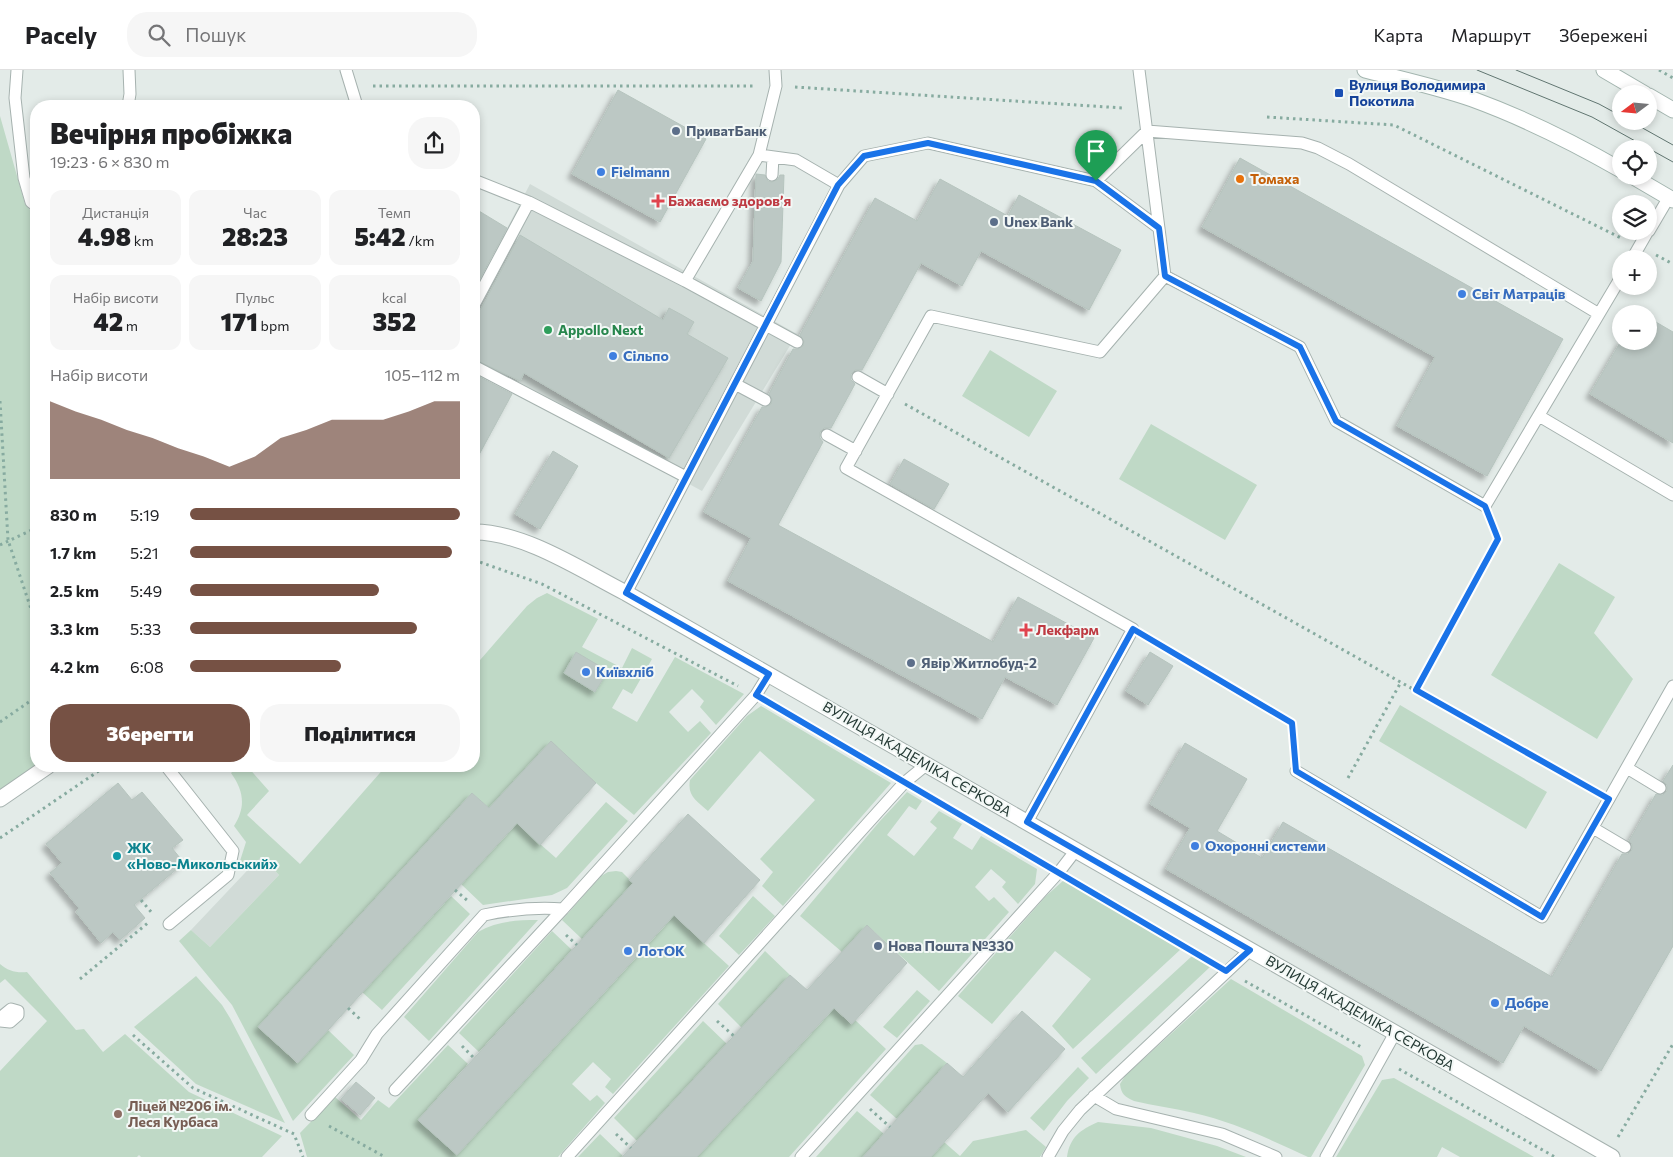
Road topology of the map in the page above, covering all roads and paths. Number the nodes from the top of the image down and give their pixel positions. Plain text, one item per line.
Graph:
1 (18, 70) edge
2 (129, 70) edge
3 (346, 70) edge
4 (775, 70) edge
5 (1139, 70) edge
6 (1365, 70) edge
7 (1604, 70) edge
8 (1659, 70) edge
9 (1673, 78) edge
10 (1630, 85) edge
11 (352, 86) junction
12 (776, 86) junction
13 (129, 100) edge
14 (356, 100) edge
15 (1658, 101) edge
16 (1144, 110) junction
17 (1673, 110) edge
18 (1259, 117) dead end
19 (1147, 131) junction
20 (759, 155) junction
21 (772, 157) junction
22 (1612, 165) edge
23 (772, 175) dead end
24 (1096, 181) junction
25 (480, 182) edge
26 (838, 185) junction
27 (1648, 185) edge
28 (1671, 198) edge
29 (30, 199) edge
30 (529, 202) junction
31 (1657, 219) edge
32 (1159, 228) junction
33 (1643, 240) edge
34 (1639, 247) junction
35 (1637, 250) edge
36 (1673, 264) edge
37 (1165, 276) junction
38 (685, 281) junction
39 (1612, 292) edge
40 (480, 294) edge
41 (1599, 314) junction
42 (766, 325) junction
43 (797, 342) dead end
44 (480, 369) edge
45 (858, 377) dead end
46 (735, 384) junction
47 (888, 394) junction
48 (765, 400) dead end
49 (0, 401) edge
50 (1539, 416) junction
51 (827, 434) dead end
52 (856, 451) junction
53 (686, 477) junction
54 (1673, 494) edge
55 (1485, 506) junction
56 (30, 531) edge
57 (480, 532) edge
58 (8, 540) junction
59 (0, 545) edge
60 (480, 562) edge
61 (626, 593) junction
62 (30, 606) edge
63 (1133, 629) junction
64 (769, 674) junction
65 (1402, 682) junction
66 (1673, 686) edge
67 (1416, 690) junction
68 (756, 695) junction
69 (30, 701) edge
70 (0, 722) edge
71 (926, 765) junction
72 (1627, 768) junction
73 (1296, 771) joint
74 (39, 772) edge
75 (97, 772) edge
76 (171, 772) edge
77 (904, 783) junction
78 (1660, 788) dead end
79 (1338, 796) junction
80 (0, 799) edge
81 (1609, 799) junction
82 (1027, 822) junction
83 (1593, 828) junction
84 (0, 838) edge
85 (1625, 847) dead end
86 (1076, 850) junction
87 (1058, 872) junction
88 (563, 909) junction
89 (169, 924) dead end
90 (1250, 950) junction
91 (1226, 971) junction
92 (1395, 1033) junction
93 (133, 1036) dead end
94 (1673, 1044) edge
95 (1381, 1059) junction
96 (395, 1090) dead end
97 (1094, 1096) junction
98 (856, 1097) junction
99 (311, 1115) junction
100 (890, 1127) dead end
101 (294, 1134) junction
102 (1050, 1155) edge
103 (1610, 1156) edge
104 (303, 1157) edge
105 (385, 1157) edge
106 (567, 1157) edge
107 (801, 1157) edge
108 (1276, 1157) edge
109 (1326, 1157) edge
110 (1555, 1157) edge

1 - 29 lane
2 - 13 lane
3 - 11 lane
4 - 12 lane
5 - 16 lane
6 - 22 street
7 - 10 street
8 - 9 path
11 - 12 path
11 - 14 lane
12 - 16 path
12 - 20 lane
15 - 17 street
16 - 19 lane
18 - 34 path
19 - 24 lane
19 - 32 lane
19 - 41 lane
20 - 21 lane
20 - 38 lane
21 - 23 lane
21 - 26 lane
24 - 26 lane
24 - 32 lane
25 - 30 lane
26 - 42 lane
27 - 28 street
28 - 31 lane
30 - 38 lane
30 - 40 lane
32 - 37 lane
33 - 34 lane
34 - 35 lane
34 - 36 path
37 - 47 lane
37 - 55 lane
38 - 42 lane
39 - 41 lane
41 - 50 lane
42 - 43 lane
42 - 46 lane
44 - 53 lane
45 - 47 lane
46 - 48 lane
46 - 53 lane
47 - 52 lane
47 - 65 path
49 - 58 path
50 - 54 lane
50 - 55 lane
51 - 52 lane
52 - 63 lane
53 - 61 lane
55 - 67 path
56 - 58 path
57 - 61 street, ВУЛИЦЯ АКАДЕМІКА СЄРКОВА
58 - 59 path
58 - 62 path
60 - 68 path
61 - 64 street, ВУЛИЦЯ АКАДЕМІКА СЄРКОВА
63 - 73 path
63 - 82 lane
64 - 68 lane
64 - 71 street, ВУЛИЦЯ АКАДЕМІКА СЄРКОВА
65 - 67 path
65 - 79 path
66 - 72 lane
67 - 81 path
68 - 77 path
68 - 88 lane
69 - 70 path
71 - 77 lane
71 - 82 street, ВУЛИЦЯ АКАДЕМІКА СЄРКОВА
72 - 78 lane
72 - 81 lane
73 - 79 lane
74 - 80 street
75 - 84 path
76 - 89 lane
77 - 87 path
77 - 106 lane
79 - 83 lane
81 - 83 lane
82 - 86 street, ВУЛИЦЯ АКАДЕМІКА СЄРКОВА
83 - 85 lane
86 - 87 lane
86 - 90 street, ВУЛИЦЯ АКАДЕМІКА СЄРКОВА
87 - 91 path
87 - 98 lane
88 - 96 lane
88 - 99 lane
90 - 91 lane
90 - 92 street, ВУЛИЦЯ АКАДЕМІКА СЄРКОВА
91 - 95 path
91 - 97 lane
92 - 95 lane
92 - 103 street, ВУЛИЦЯ АКАДЕМІКА СЄРКОВА
93 - 101 path
94 - 103 path
95 - 109 lane
95 - 110 path
97 - 102 lane
97 - 108 lane
98 - 100 path
98 - 107 lane
99 - 101 path
99 - 105 path
101 - 104 path

